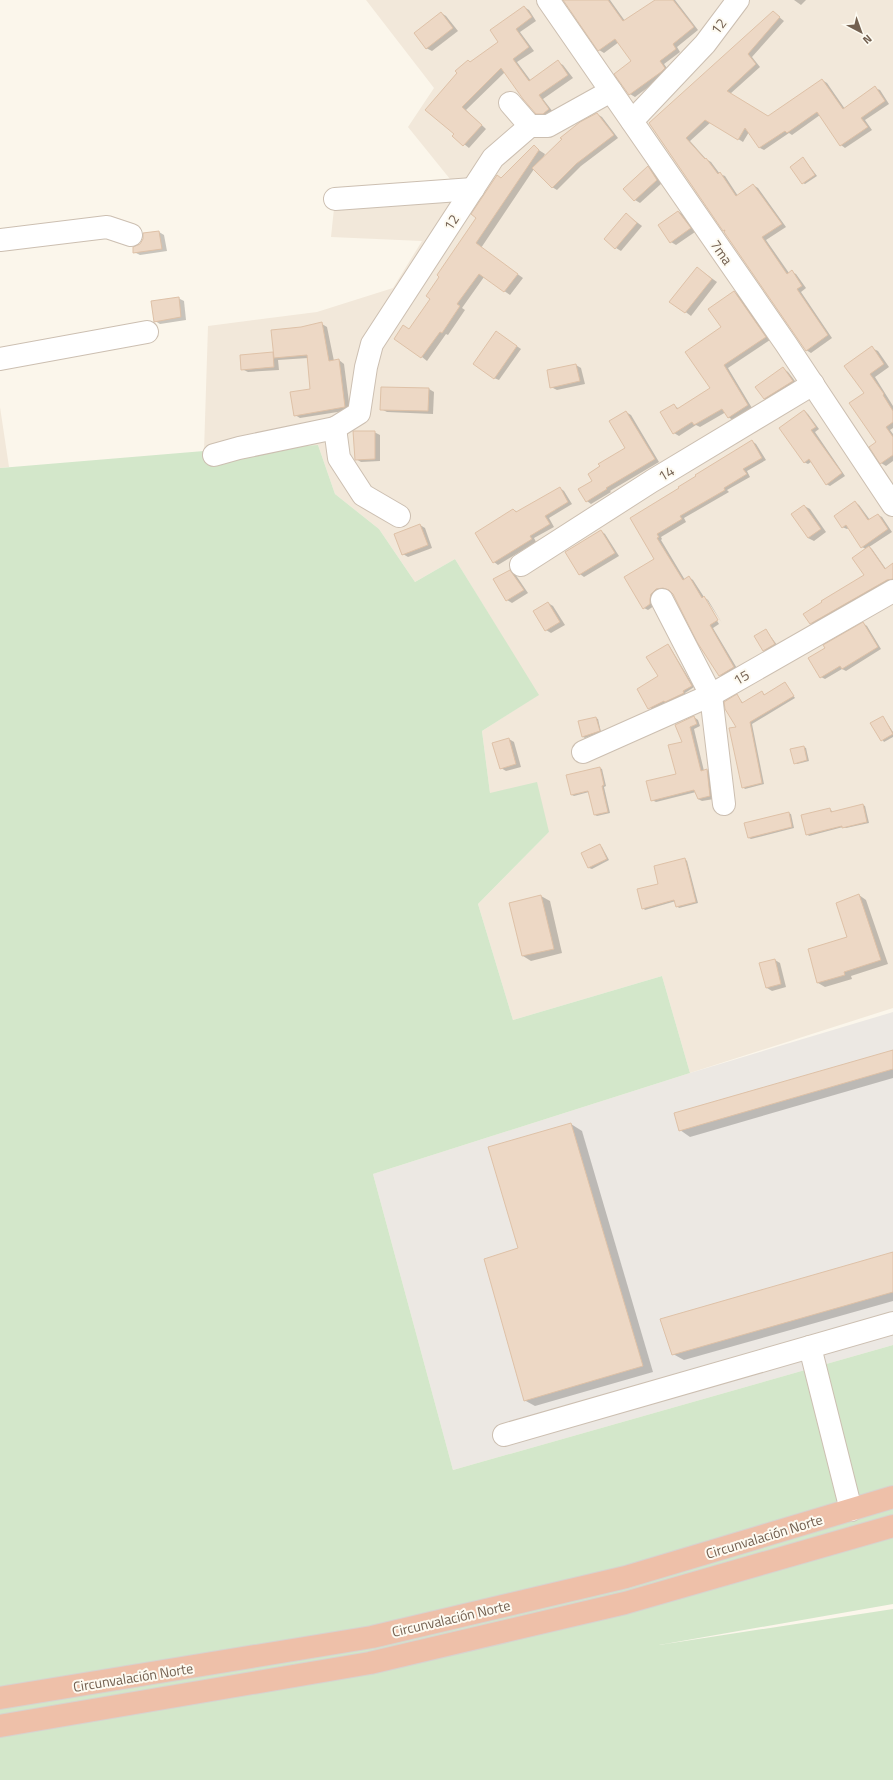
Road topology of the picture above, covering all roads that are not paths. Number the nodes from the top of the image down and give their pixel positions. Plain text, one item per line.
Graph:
1 (548, 0) edge
2 (738, 0) edge
3 (611, 91) junction
4 (510, 103) dead end
5 (632, 121) junction
6 (530, 126) junction
7 (473, 189) junction
8 (335, 199) dead end
9 (131, 235) dead end
10 (0, 240) edge
11 (147, 332) dead end
12 (0, 359) edge
13 (813, 384) junction
14 (335, 428) junction
15 (214, 455) dead end
16 (893, 505) edge
17 (399, 516) dead end
18 (521, 565) dead end
19 (893, 592) edge
20 (662, 600) dead end
21 (711, 695) junction
22 (583, 752) dead end
23 (724, 804) dead end
24 (893, 1323) edge
25 (810, 1347) junction
26 (504, 1435) dead end
27 (893, 1497) edge
28 (851, 1510) junction
29 (893, 1526) edge
30 (859, 1536) junction
31 (0, 1698) edge
32 (0, 1726) edge

1 - 3 street, 7ma
2 - 5 street, 12
3 - 5 street, 7ma
3 - 6 street
4 - 6 street
5 - 13 street, 7ma
6 - 7 street, 12
7 - 8 street
7 - 14 street, 12
9 - 10 street
11 - 12 street
13 - 16 street, 7ma
13 - 18 street, 14
14 - 15 street
14 - 17 street
19 - 21 street, 15
20 - 21 street
21 - 22 street, 15
21 - 23 street
24 - 25 street
25 - 26 street
25 - 28 street
27 - 28 highway, Circunvalación Norte
28 - 30 highway
28 - 31 highway, Circunvalación Norte
29 - 30 highway, Circunvalación Norte
30 - 32 highway, Circunvalación Norte

